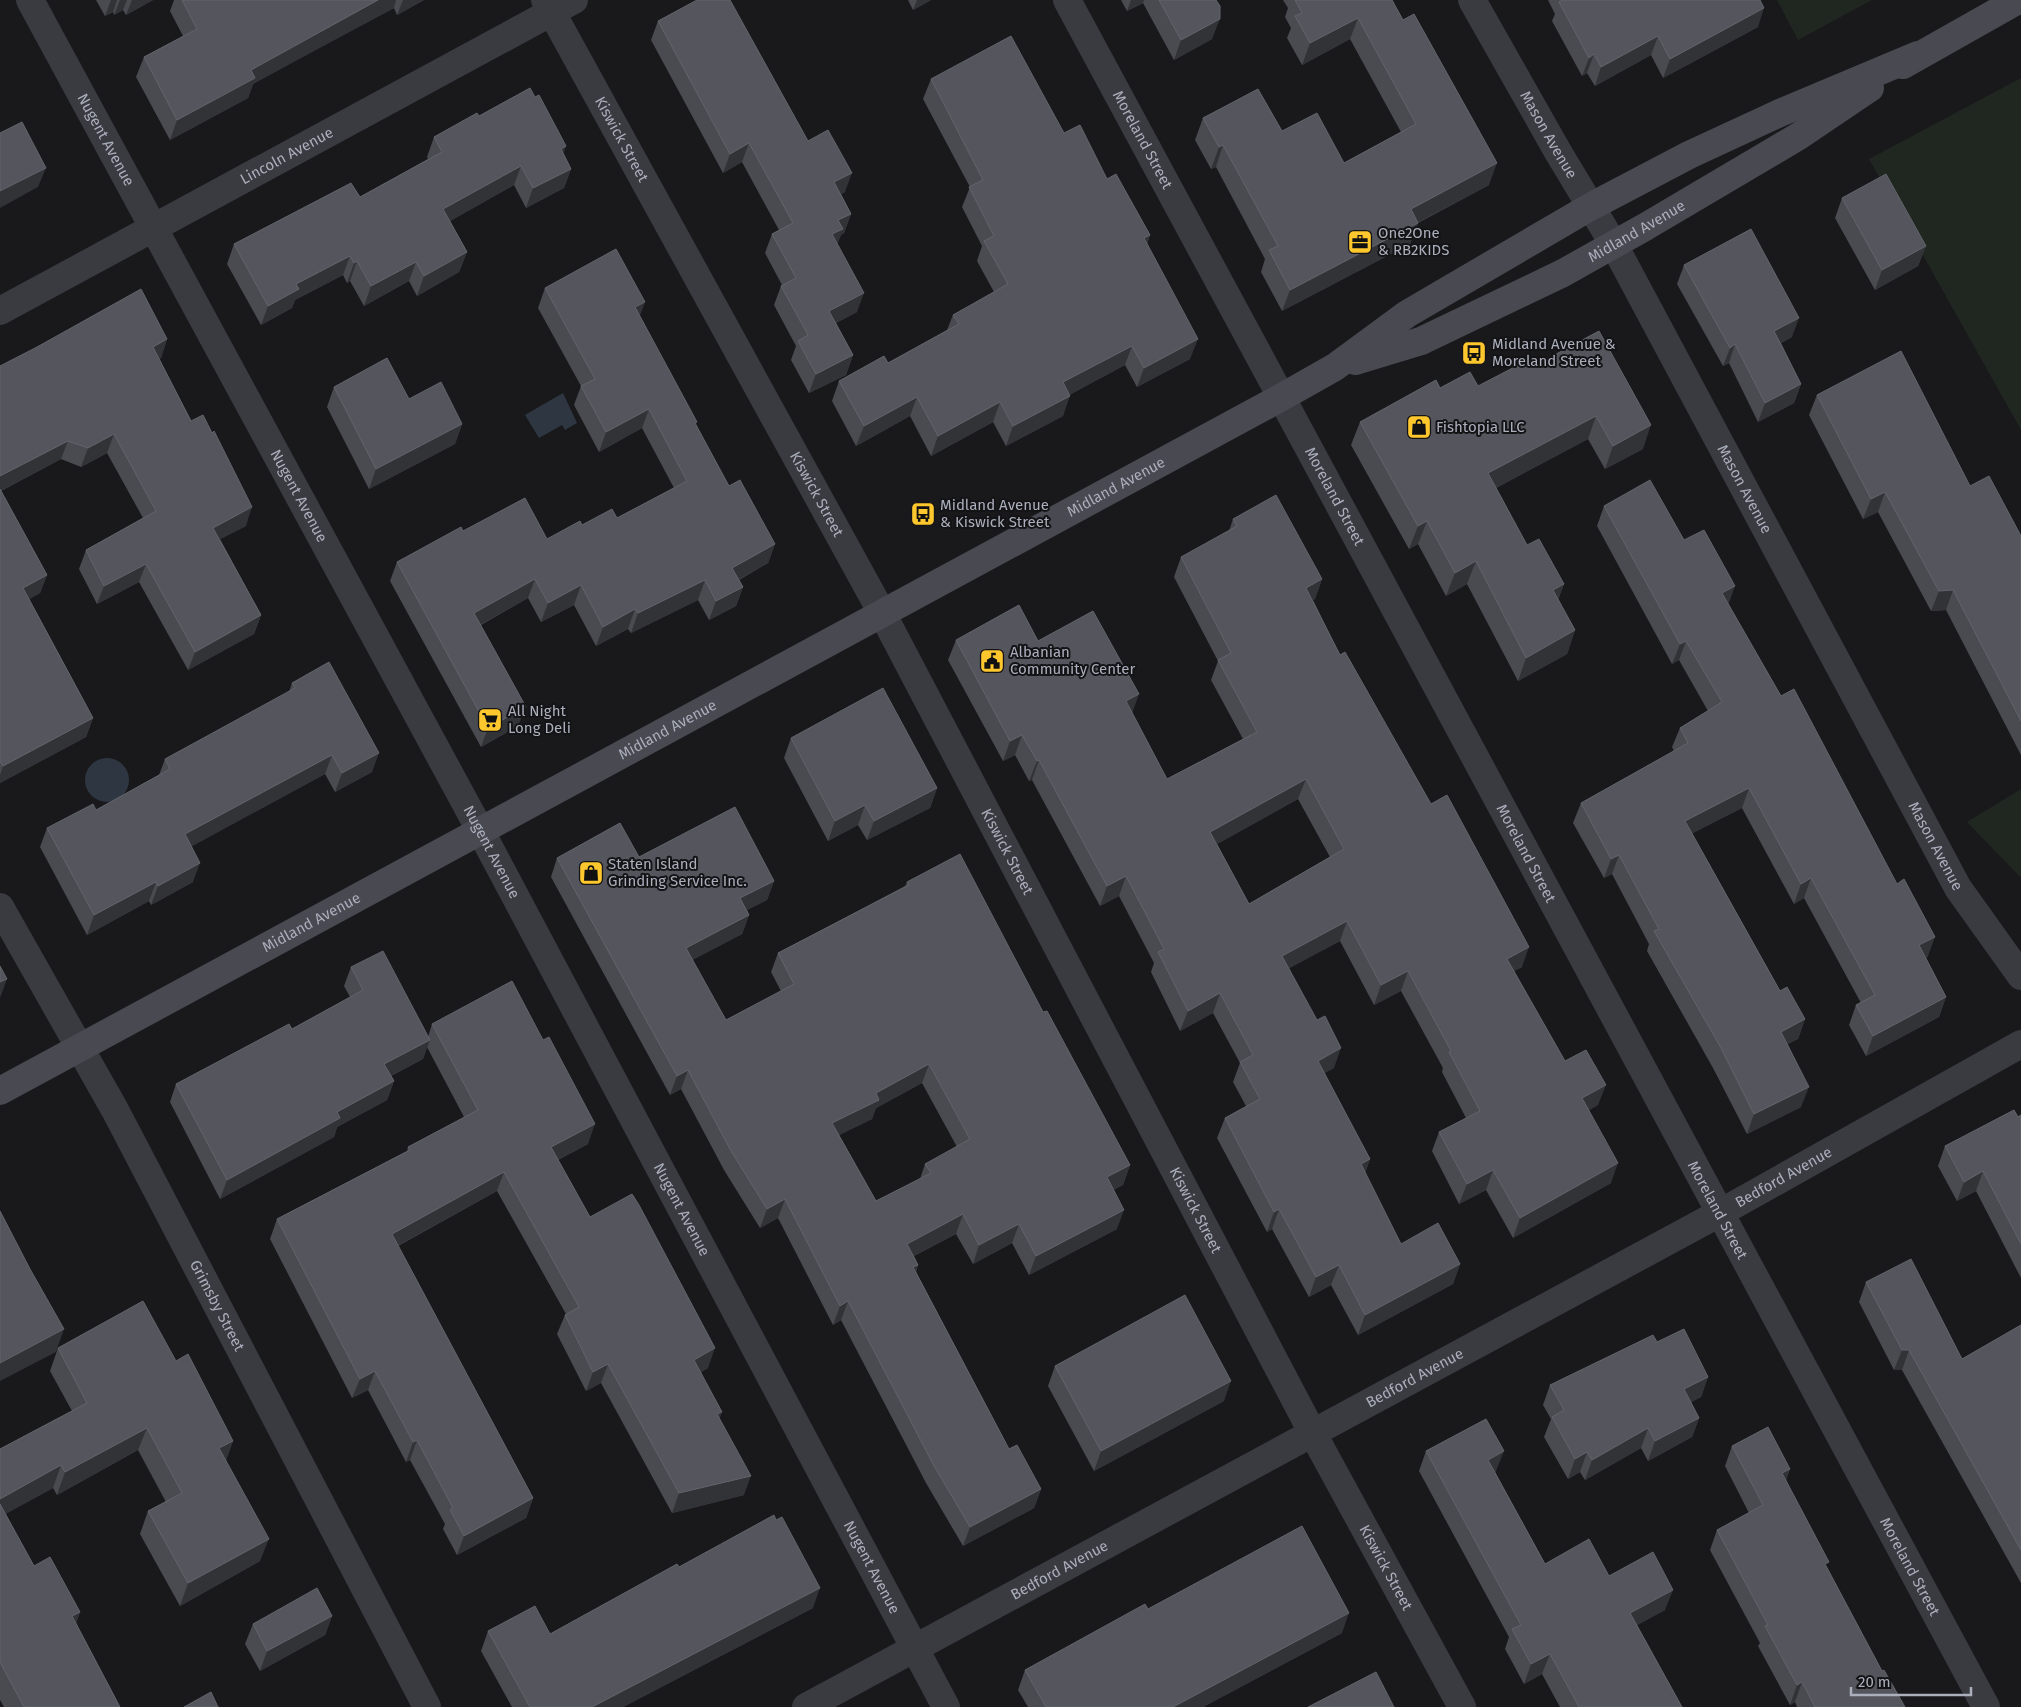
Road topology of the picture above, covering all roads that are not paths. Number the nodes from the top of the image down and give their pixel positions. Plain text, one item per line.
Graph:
1 (30, 0) edge
2 (1067, 0) edge
3 (1472, 0) edge
4 (2018, 0) edge
5 (557, 4) edge
6 (1918, 55) junction
7 (1590, 207) junction
8 (155, 227) junction
9 (1614, 245) junction
10 (0, 311) edge
11 (1335, 367) junction
12 (1282, 397) junction
13 (882, 613) junction
14 (480, 830) junction
15 (0, 907) edge
16 (2021, 976) edge
17 (2021, 1044) edge
18 (80, 1047) junction
19 (0, 1091) edge
20 (1718, 1214) junction
21 (1312, 1432) junction
22 (913, 1648) junction
23 (427, 1707) edge
24 (806, 1707) edge
25 (946, 1707) edge
26 (1462, 1707) edge
27 (1986, 1707) edge

1 - 8 street, Nugent Avenue
2 - 12 street, Moreland Street
3 - 7 street, Mason Avenue
4 - 6 main road, Midland Avenue
5 - 8 street, Lincoln Avenue
5 - 13 street, Kiswick Street
6 - 7 main road, Midland Avenue
6 - 9 main road, Midland Avenue
7 - 9 street, Mason Avenue
7 - 11 main road, Midland Avenue
8 - 10 street, Lincoln Avenue
8 - 14 street, Nugent Avenue
9 - 11 main road, Midland Avenue
9 - 16 street, Mason Avenue
11 - 12 main road, Midland Avenue
12 - 13 main road, Midland Avenue
12 - 20 street, Moreland Street
13 - 14 main road, Midland Avenue
13 - 21 street, Kiswick Street
14 - 18 main road, Midland Avenue
14 - 22 street, Nugent Avenue
15 - 18 street, Grimsby Street
17 - 20 street, Bedford Avenue
18 - 19 main road, Midland Avenue
18 - 23 street, Grimsby Street
20 - 21 street, Bedford Avenue
20 - 27 street, Moreland Street
21 - 22 street, Bedford Avenue
21 - 26 street, Kiswick Street
22 - 24 street, Bedford Avenue
22 - 25 street, Nugent Avenue

